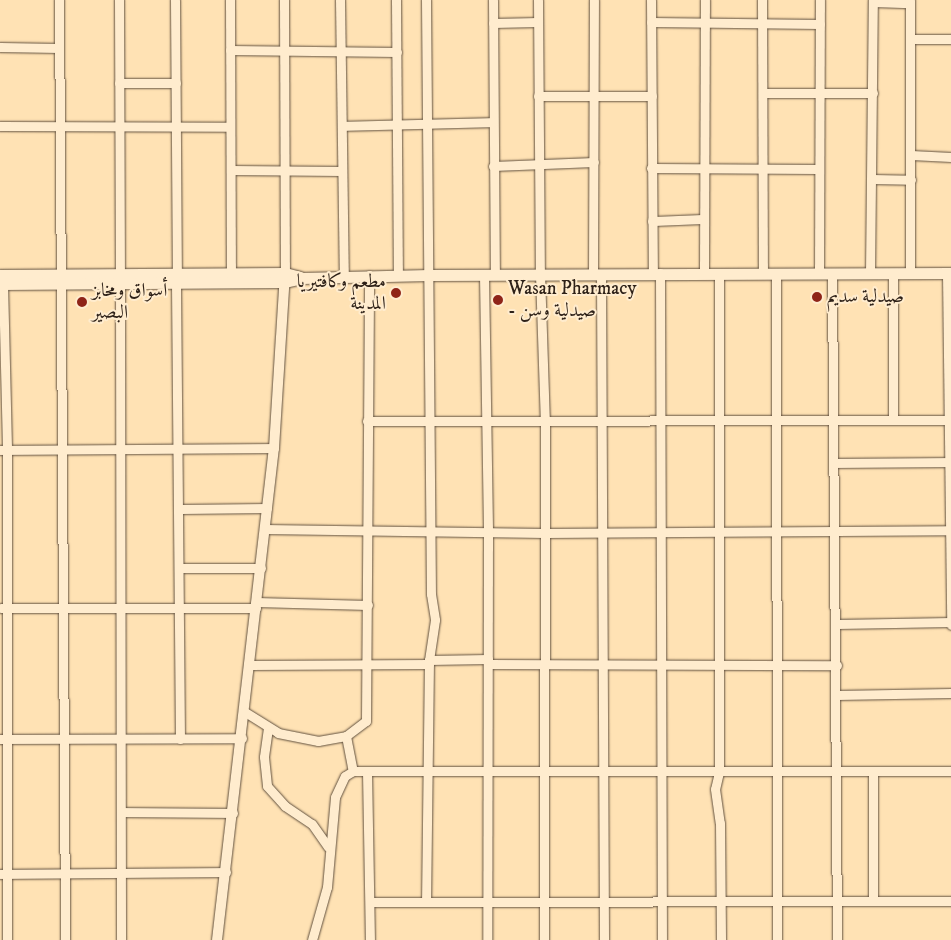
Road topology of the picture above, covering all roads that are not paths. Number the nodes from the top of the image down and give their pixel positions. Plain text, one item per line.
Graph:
1 (59, 0) edge
2 (119, 0) edge
3 (175, 0) edge
4 (230, 0) edge
5 (284, 0) edge
6 (340, 0) edge
7 (396, 0) edge
8 (426, 0) edge
9 (493, 0) edge
10 (538, 0) edge
11 (594, 0) edge
12 (651, 0) edge
13 (705, 0) edge
14 (762, 0) edge
15 (820, 0) edge
16 (873, 1) edge
17 (910, 2) edge
18 (538, 22) junction
19 (651, 22) junction
20 (493, 23) junction
21 (705, 23) junction
22 (763, 23) junction
23 (820, 24) junction
24 (911, 39) junction
25 (951, 39) edge
26 (0, 48) edge
27 (59, 48) junction
28 (230, 50) junction
29 (285, 51) junction
30 (341, 51) junction
31 (397, 52) junction
32 (119, 83) junction
33 (176, 83) junction
34 (763, 93) junction
35 (820, 93) junction
36 (873, 93) junction
37 (538, 96) junction
38 (594, 96) junction
39 (652, 96) junction
40 (493, 122) junction
41 (396, 124) junction
42 (428, 124) junction
43 (0, 126) edge
44 (58, 126) junction
45 (119, 126) junction
46 (342, 126) junction
47 (176, 127) junction
48 (230, 127) junction
49 (911, 155) junction
50 (951, 157) edge
51 (594, 162) junction
52 (538, 164) junction
53 (493, 166) junction
54 (651, 168) junction
55 (705, 168) junction
56 (763, 168) junction
57 (819, 169) junction
58 (231, 170) junction
59 (285, 170) junction
60 (342, 171) junction
61 (872, 179) junction
62 (911, 180) junction
63 (704, 219) junction
64 (652, 221) junction
65 (832, 272) junction
66 (656, 273) junction
67 (776, 273) junction
68 (819, 273) junction
69 (949, 273) edge
70 (231, 274) junction
71 (428, 274) junction
72 (489, 274) junction
73 (540, 274) junction
74 (597, 274) junction
75 (704, 274) junction
76 (719, 274) junction
77 (763, 274) junction
78 (870, 274) junction
79 (893, 274) junction
80 (910, 274) junction
81 (369, 275) junction
82 (398, 275) junction
83 (344, 276) junction
84 (285, 278) junction
85 (60, 279) junction
86 (120, 279) junction
87 (177, 279) junction
88 (1, 281) edge
89 (893, 419) junction
90 (429, 420) junction
91 (485, 420) junction
92 (950, 420) edge
93 (367, 421) junction
94 (545, 421) junction
95 (601, 421) junction
96 (660, 421) junction
97 (835, 421) junction
98 (718, 422) junction
99 (777, 422) junction
100 (274, 448) junction
101 (3, 450) edge
102 (62, 450) junction
103 (120, 450) junction
104 (179, 450) junction
105 (950, 462) edge
106 (836, 463) junction
107 (267, 508) junction
108 (180, 509) junction
109 (264, 529) junction
110 (951, 530) edge
111 (836, 531) junction
112 (370, 532) junction
113 (430, 532) junction
114 (662, 532) junction
115 (778, 532) junction
116 (488, 533) junction
117 (546, 533) junction
118 (602, 533) junction
119 (718, 533) junction
120 (180, 568) junction
121 (261, 568) junction
122 (256, 605) junction
123 (368, 605) junction
124 (3, 608) edge
125 (64, 608) junction
126 (122, 608) junction
127 (180, 608) junction
128 (951, 623) edge
129 (836, 624) junction
130 (429, 662) junction
131 (488, 662) junction
132 (368, 664) junction
133 (250, 665) junction
134 (544, 665) junction
135 (602, 665) junction
136 (720, 665) junction
137 (778, 665) junction
138 (837, 665) junction
139 (661, 666) junction
140 (951, 693) edge
141 (837, 695) junction
142 (245, 712) junction
143 (268, 728) junction
144 (346, 736) junction
145 (64, 738) junction
146 (242, 738) junction
147 (3, 739) edge
148 (122, 739) junction
149 (180, 739) junction
150 (353, 771) junction
151 (367, 771) junction
152 (837, 771) junction
153 (873, 771) junction
154 (951, 771) edge
155 (603, 772) junction
156 (661, 772) junction
157 (719, 772) junction
158 (778, 772) junction
159 (488, 773) junction
160 (544, 773) junction
161 (428, 774) junction
162 (122, 812) junction
163 (233, 812) junction
164 (328, 847) junction
165 (226, 872) junction
166 (4, 874) edge
167 (65, 874) junction
168 (121, 874) junction
169 (838, 901) junction
170 (873, 901) junction
171 (951, 901) edge
172 (370, 902) junction
173 (426, 902) junction
174 (487, 902) junction
175 (543, 902) junction
176 (603, 902) junction
177 (777, 902) junction
178 (662, 903) junction
179 (720, 903) junction
180 (7, 940) edge
181 (65, 940) edge
182 (121, 940) edge
183 (217, 940) edge
184 (312, 940) edge
185 (370, 940) edge
186 (487, 940) edge
187 (544, 940) edge
188 (604, 940) edge
189 (662, 940) edge
190 (721, 940) edge
191 (777, 940) edge
192 (838, 940) edge

1 - 27 street
2 - 32 street
3 - 33 street
4 - 28 street
5 - 29 street
6 - 30 street
7 - 31 street
8 - 42 street
9 - 20 street
10 - 18 street
11 - 38 street
12 - 19 street
13 - 21 street
14 - 22 street
15 - 23 street
16 - 17 street
16 - 36 street
17 - 24 street
18 - 20 street
18 - 37 street
19 - 21 street
19 - 39 street
20 - 40 street
21 - 22 street
21 - 55 street
22 - 23 street
22 - 34 street
23 - 35 street
24 - 25 street
24 - 49 street
26 - 27 street
27 - 44 street
28 - 29 street
28 - 48 street
29 - 30 street
29 - 59 street
30 - 31 street
30 - 46 street
31 - 41 street
32 - 33 street
32 - 45 street
33 - 47 street
34 - 35 street
34 - 56 street
35 - 36 street
35 - 57 street
36 - 61 street
37 - 38 street
37 - 52 street
38 - 39 street
38 - 51 street
39 - 54 street
40 - 42 street
40 - 53 street
41 - 42 street
41 - 46 street
41 - 82 street
42 - 71 street
43 - 44 street
44 - 45 street
44 - 85 street
45 - 47 street
45 - 86 street
46 - 60 street
47 - 48 street
47 - 87 street
48 - 58 street
49 - 50 street
49 - 62 street
51 - 52 street
51 - 74 street
52 - 53 street
52 - 73 street
53 - 72 street
54 - 55 street
54 - 64 street
55 - 56 street
55 - 63 street
56 - 57 street
56 - 77 street
57 - 68 street
58 - 59 street
58 - 70 street
59 - 60 street
59 - 84 street
60 - 83 street
61 - 62 street
61 - 78 street
62 - 80 street
63 - 64 street
63 - 75 street
64 - 66 street
65 - 68 main road
65 - 78 main road
65 - 97 street
66 - 74 main road
66 - 75 main road
66 - 96 street
67 - 68 main road
67 - 77 main road
67 - 99 street
69 - 80 main road
69 - 92 street
70 - 84 main road
70 - 87 main road
71 - 72 main road
71 - 82 main road
71 - 90 street
72 - 73 main road
72 - 91 street
73 - 74 main road
73 - 94 street
74 - 95 street
75 - 76 main road
76 - 77 main road
76 - 98 street
78 - 79 main road
79 - 80 main road
79 - 89 street
81 - 82 main road
81 - 83 main road
81 - 93 street
83 - 84 main road
84 - 87 main road
84 - 100 street
85 - 86 main road
85 - 88 main road
85 - 102 street
86 - 87 main road
86 - 103 street
87 - 104 street
88 - 101 street
89 - 92 street
89 - 97 street
90 - 91 street
90 - 93 street
90 - 113 street
91 - 94 street
91 - 116 street
92 - 105 street
93 - 112 street
94 - 95 street
94 - 117 street
95 - 96 street
95 - 118 street
96 - 98 street
96 - 114 street
97 - 99 street
97 - 106 street
98 - 99 street
98 - 119 street
99 - 115 street
100 - 104 street
100 - 107 street
101 - 102 street
101 - 124 street
102 - 103 street
102 - 125 street
103 - 104 street
103 - 126 street
104 - 108 street
105 - 106 street
105 - 110 street
106 - 111 street
107 - 108 street
107 - 109 street
108 - 120 street
109 - 112 street
109 - 121 street
110 - 111 street
110 - 128 street
111 - 115 street
111 - 129 street
112 - 113 street
112 - 123 street
113 - 116 street
113 - 130 street
114 - 118 street
114 - 119 street
114 - 139 street
115 - 119 street
115 - 137 street
116 - 117 street
116 - 131 street
117 - 118 street
117 - 134 street
118 - 135 street
119 - 136 street
120 - 121 street
120 - 127 street
121 - 122 street
122 - 123 street
122 - 127 street
122 - 133 street
123 - 132 street
124 - 125 street
124 - 147 street
125 - 126 street
125 - 145 street
126 - 127 street
126 - 148 street
127 - 149 street
128 - 129 street
129 - 138 street
130 - 131 street
130 - 132 street
130 - 161 street
131 - 134 street
131 - 159 street
132 - 133 street
132 - 144 street
133 - 142 street
134 - 135 street
134 - 160 street
135 - 139 street
135 - 155 street
136 - 137 street
136 - 139 street
136 - 157 street
137 - 138 street
137 - 158 street
138 - 141 street
139 - 156 street
140 - 141 street
141 - 152 street
142 - 143 street
142 - 146 street
143 - 144 street
143 - 164 street
144 - 150 street
145 - 147 street
145 - 148 street
145 - 167 street
146 - 149 street
146 - 163 street
147 - 166 street
148 - 149 street
148 - 162 street
150 - 151 street
150 - 164 street
151 - 161 street
151 - 172 street
152 - 153 street
152 - 158 street
152 - 169 street
153 - 154 street
153 - 170 street
155 - 156 street
155 - 160 street
155 - 176 street
156 - 157 street
156 - 178 street
157 - 158 street
157 - 179 street
158 - 177 street
159 - 160 street
159 - 161 street
159 - 174 street
160 - 175 street
161 - 173 street
162 - 163 street
162 - 168 street
163 - 165 street
164 - 184 street
165 - 168 street
165 - 183 street
166 - 167 street
166 - 180 street
167 - 168 street
167 - 181 street
168 - 182 street
169 - 170 street
169 - 177 street
169 - 192 street
170 - 171 street
172 - 173 street
172 - 185 street
173 - 174 street
174 - 175 street
174 - 186 street
175 - 176 street
175 - 187 street
176 - 178 street
176 - 188 street
177 - 179 street
177 - 191 street
178 - 179 street
178 - 189 street
179 - 190 street

